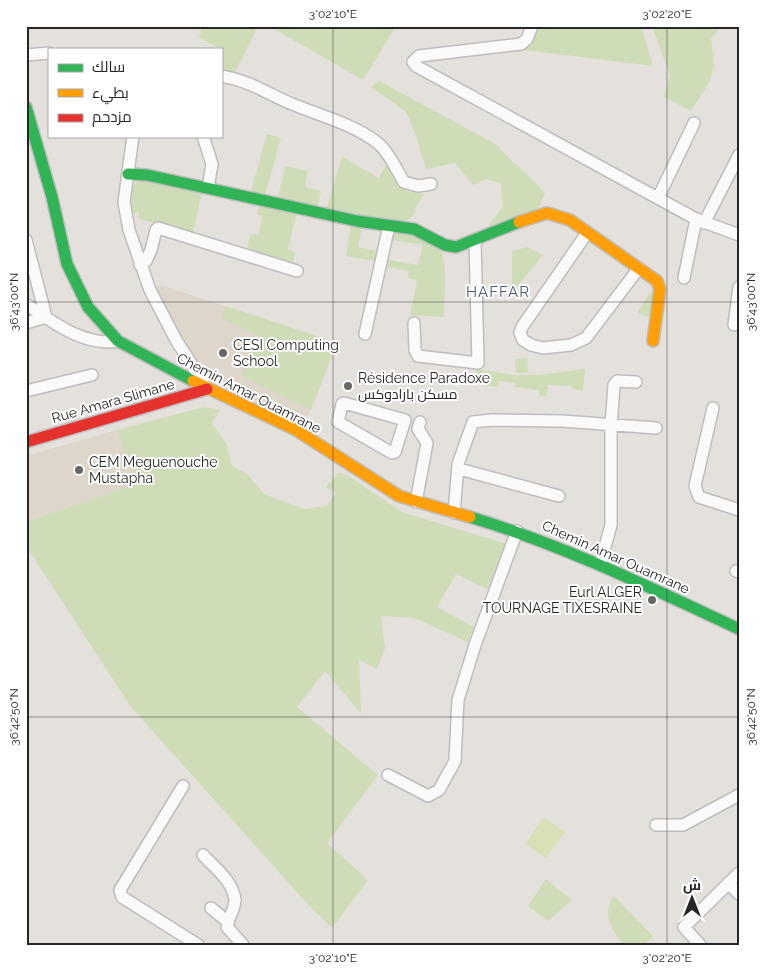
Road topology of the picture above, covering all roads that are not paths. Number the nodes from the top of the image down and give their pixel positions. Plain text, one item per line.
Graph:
1 (532, 26) edge
2 (48, 53) edge
3 (26, 55) edge
4 (222, 76) edge
5 (26, 107) edge
6 (694, 123) dead end
7 (133, 138) edge
8 (204, 138) edge
9 (739, 155) edge
10 (128, 174) junction
11 (431, 184) dead end
12 (208, 188) junction
13 (658, 198) junction
14 (700, 221) junction
15 (389, 226) junction
16 (587, 233) junction
17 (739, 236) edge
18 (26, 240) edge
19 (475, 240) junction
20 (140, 265) junction
21 (639, 268) junction
22 (297, 271) dead end
23 (684, 278) dead end
24 (739, 287) edge
25 (26, 304) edge
26 (46, 317) junction
27 (26, 323) edge
28 (414, 323) dead end
29 (734, 325) dead end
30 (366, 334) dead end
31 (118, 341) junction
32 (653, 342) dead end
33 (92, 375) dead end
34 (636, 382) dead end
35 (207, 389) junction
36 (26, 391) edge
37 (713, 408) dead end
38 (405, 420) joint
39 (420, 422) dead end
40 (611, 426) junction
41 (656, 428) dead end
42 (26, 442) edge
43 (459, 469) junction
44 (559, 496) dead end
45 (416, 502) junction
46 (739, 510) edge
47 (454, 512) junction
48 (517, 531) junction
49 (600, 564) junction
50 (739, 629) edge
51 (388, 775) dead end
52 (182, 786) dead end
53 (739, 795) edge
54 (656, 825) dead end
55 (204, 855) dead end
56 (739, 873) edge
57 (728, 883) junction
58 (739, 894) edge
59 (211, 908) dead end
60 (228, 922) junction
61 (198, 945) edge
62 (243, 945) edge
63 (700, 945) edge

1 - 13 street
2 - 3 street
4 - 11 street
5 - 31 main road, Chemin Amar Ouamrane
6 - 13 street
7 - 10 street
8 - 12 street
9 - 14 street
10 - 12 main road
10 - 20 street
12 - 15 main road
13 - 14 street
14 - 17 street
14 - 23 street
15 - 19 main road
15 - 30 street
16 - 19 main road
16 - 21 main road
16 - 21 street
18 - 26 street
19 - 28 street
20 - 22 street
20 - 35 street
21 - 32 main road
24 - 29 street
25 - 26 street
26 - 27 street
26 - 31 street
31 - 35 main road, Chemin Amar Ouamrane
33 - 36 street
34 - 40 street
35 - 42 main road, Rue Amara Slimane
35 - 45 main road, Chemin Amar Ouamrane
37 - 46 street
38 - 38 street
39 - 45 street
40 - 41 street
40 - 43 street
40 - 49 street
43 - 44 street
43 - 47 street
45 - 47 main road, Chemin Amar Ouamrane
47 - 48 main road, Chemin Amar Ouamrane
48 - 49 main road, Chemin Amar Ouamrane
48 - 51 street
49 - 50 main road, Chemin Amar Ouamrane
52 - 61 street
53 - 54 street
55 - 60 street
56 - 57 street
57 - 58 street
57 - 63 street
59 - 60 street
60 - 62 street

